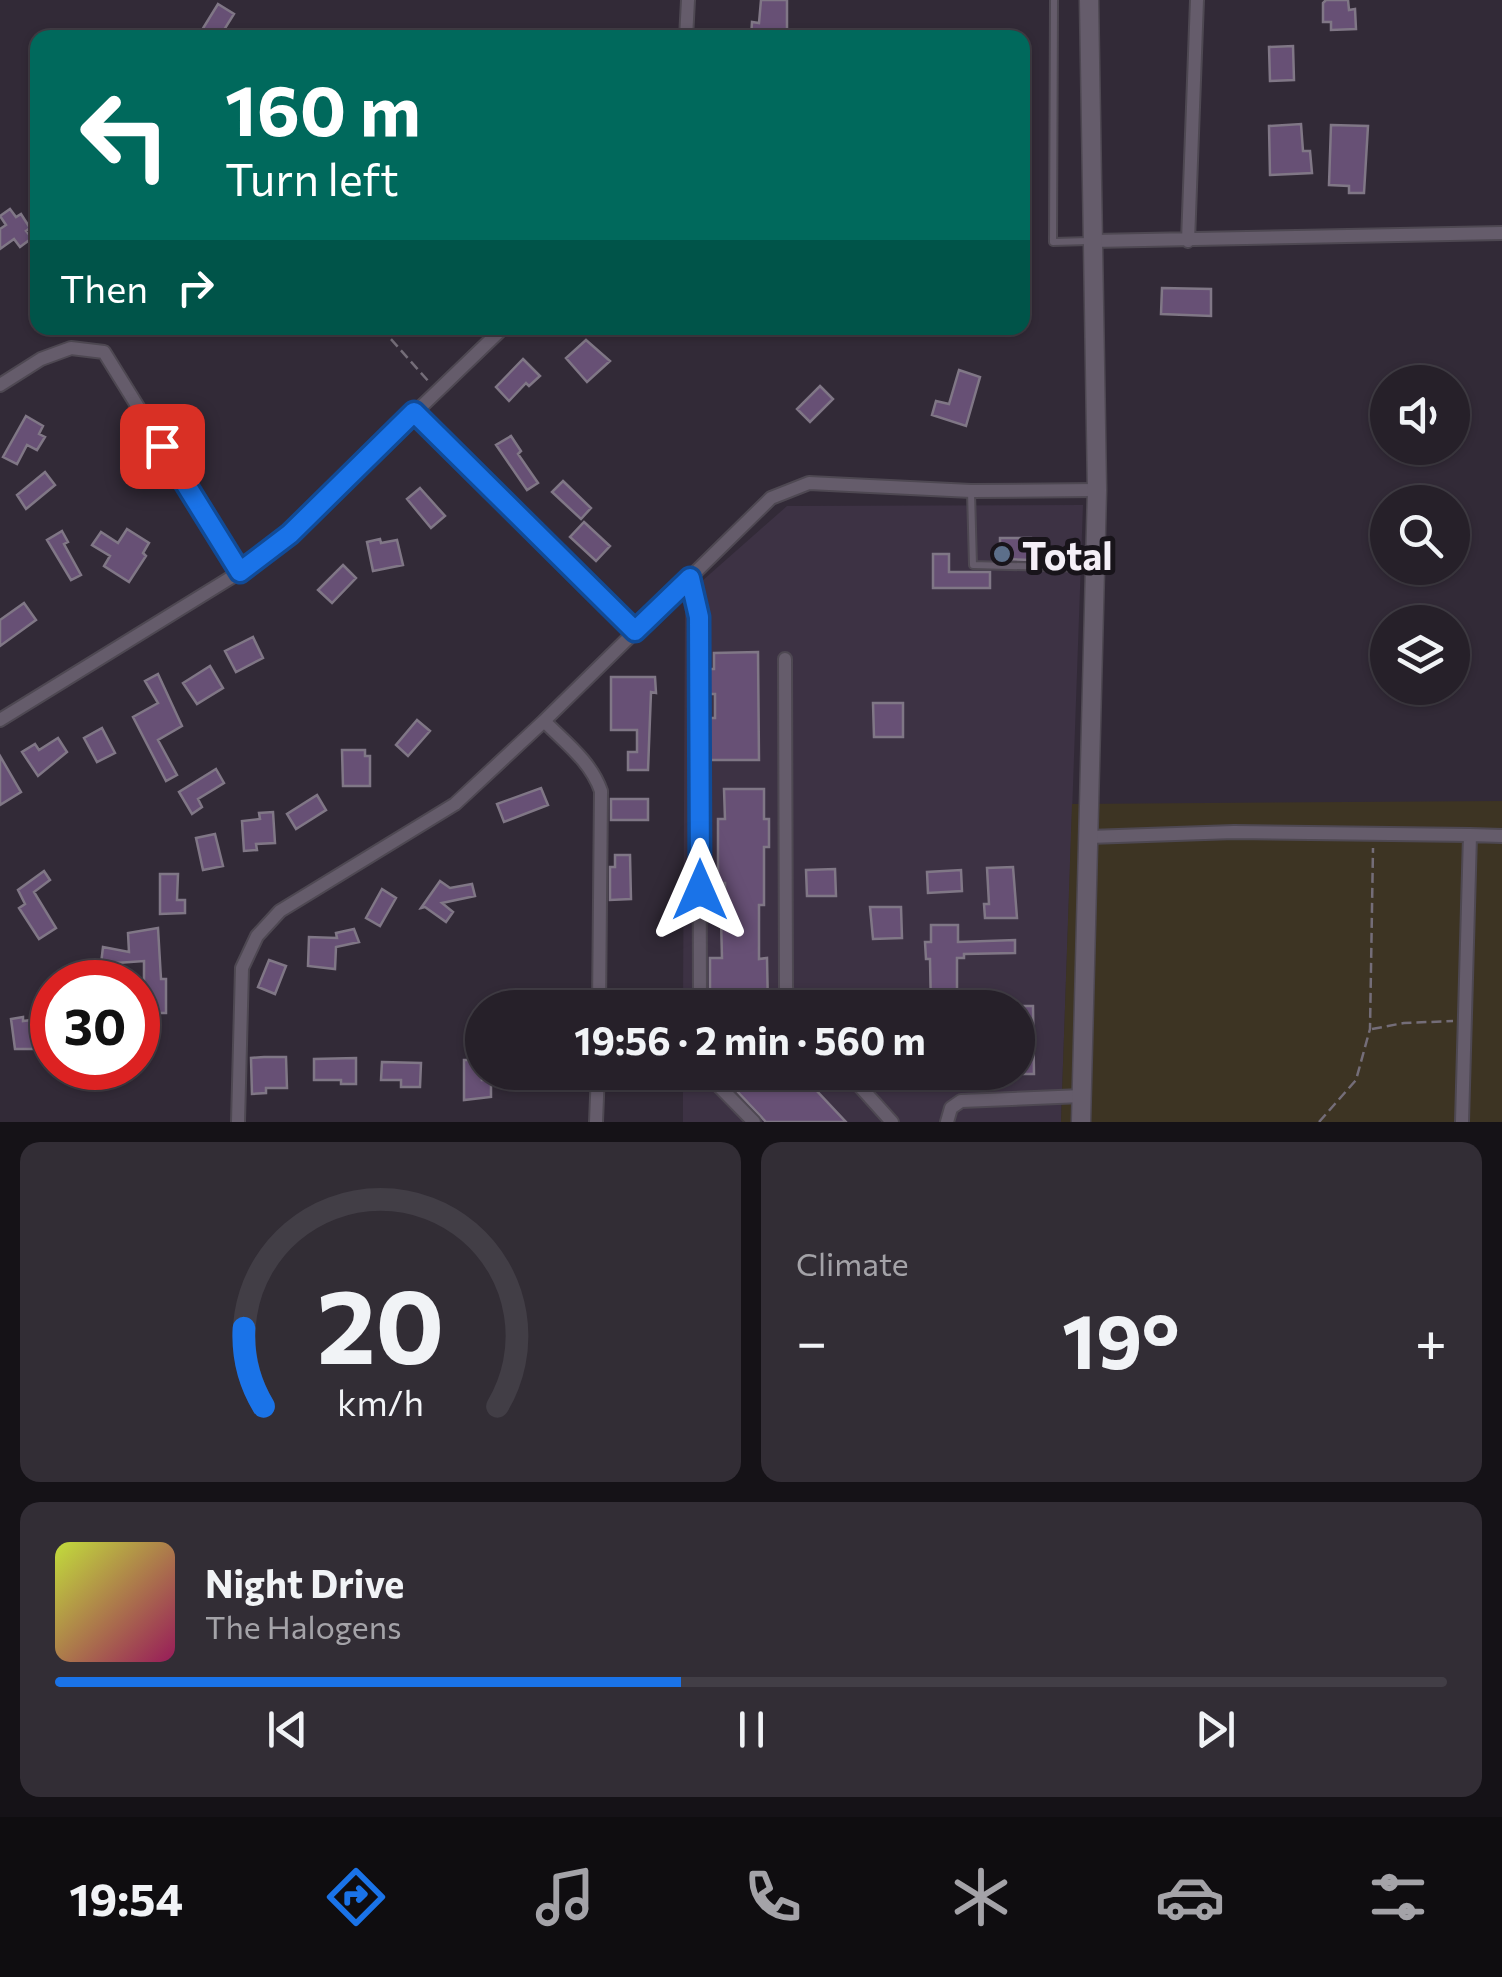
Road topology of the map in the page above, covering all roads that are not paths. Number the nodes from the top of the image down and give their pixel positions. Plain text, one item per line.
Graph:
1 (688, 0) edge
2 (1054, 0) edge
3 (1089, 0) edge
4 (1198, 0) edge
5 (686, 30) edge
6 (1502, 233) edge
7 (1093, 241) junction
8 (1188, 241) junction
9 (496, 335) edge
10 (0, 384) edge
11 (414, 412) junction
12 (1097, 490) junction
13 (971, 491) junction
14 (1094, 568) junction
15 (240, 572) junction
16 (690, 578) junction
17 (635, 631) junction
18 (785, 659) dead end
19 (0, 720) edge
20 (544, 721) junction
21 (1470, 835) junction
22 (1502, 836) edge
23 (1089, 837) junction
24 (599, 990) edge
25 (700, 990) edge
26 (787, 990) edge
27 (597, 1090) edge
28 (723, 1090) edge
29 (863, 1090) edge
30 (1082, 1096) junction
31 (238, 1122) edge
32 (596, 1122) edge
33 (754, 1122) edge
34 (892, 1122) edge
35 (947, 1122) edge
36 (1082, 1122) edge
37 (1462, 1122) edge

1 - 5 street
2 - 7 lane
3 - 7 street
4 - 8 street
6 - 8 street
7 - 8 street
7 - 12 street
9 - 11 street
10 - 15 street
11 - 15 street
11 - 17 street
12 - 13 street
12 - 14 street
13 - 14 lane
13 - 16 street
14 - 23 street
15 - 19 street
16 - 17 street
16 - 25 street
17 - 20 street
18 - 26 street
20 - 24 street
20 - 31 street
21 - 22 street
21 - 23 street
21 - 37 street
23 - 30 street
27 - 32 street
28 - 33 street
29 - 34 street
30 - 35 street
30 - 36 street

